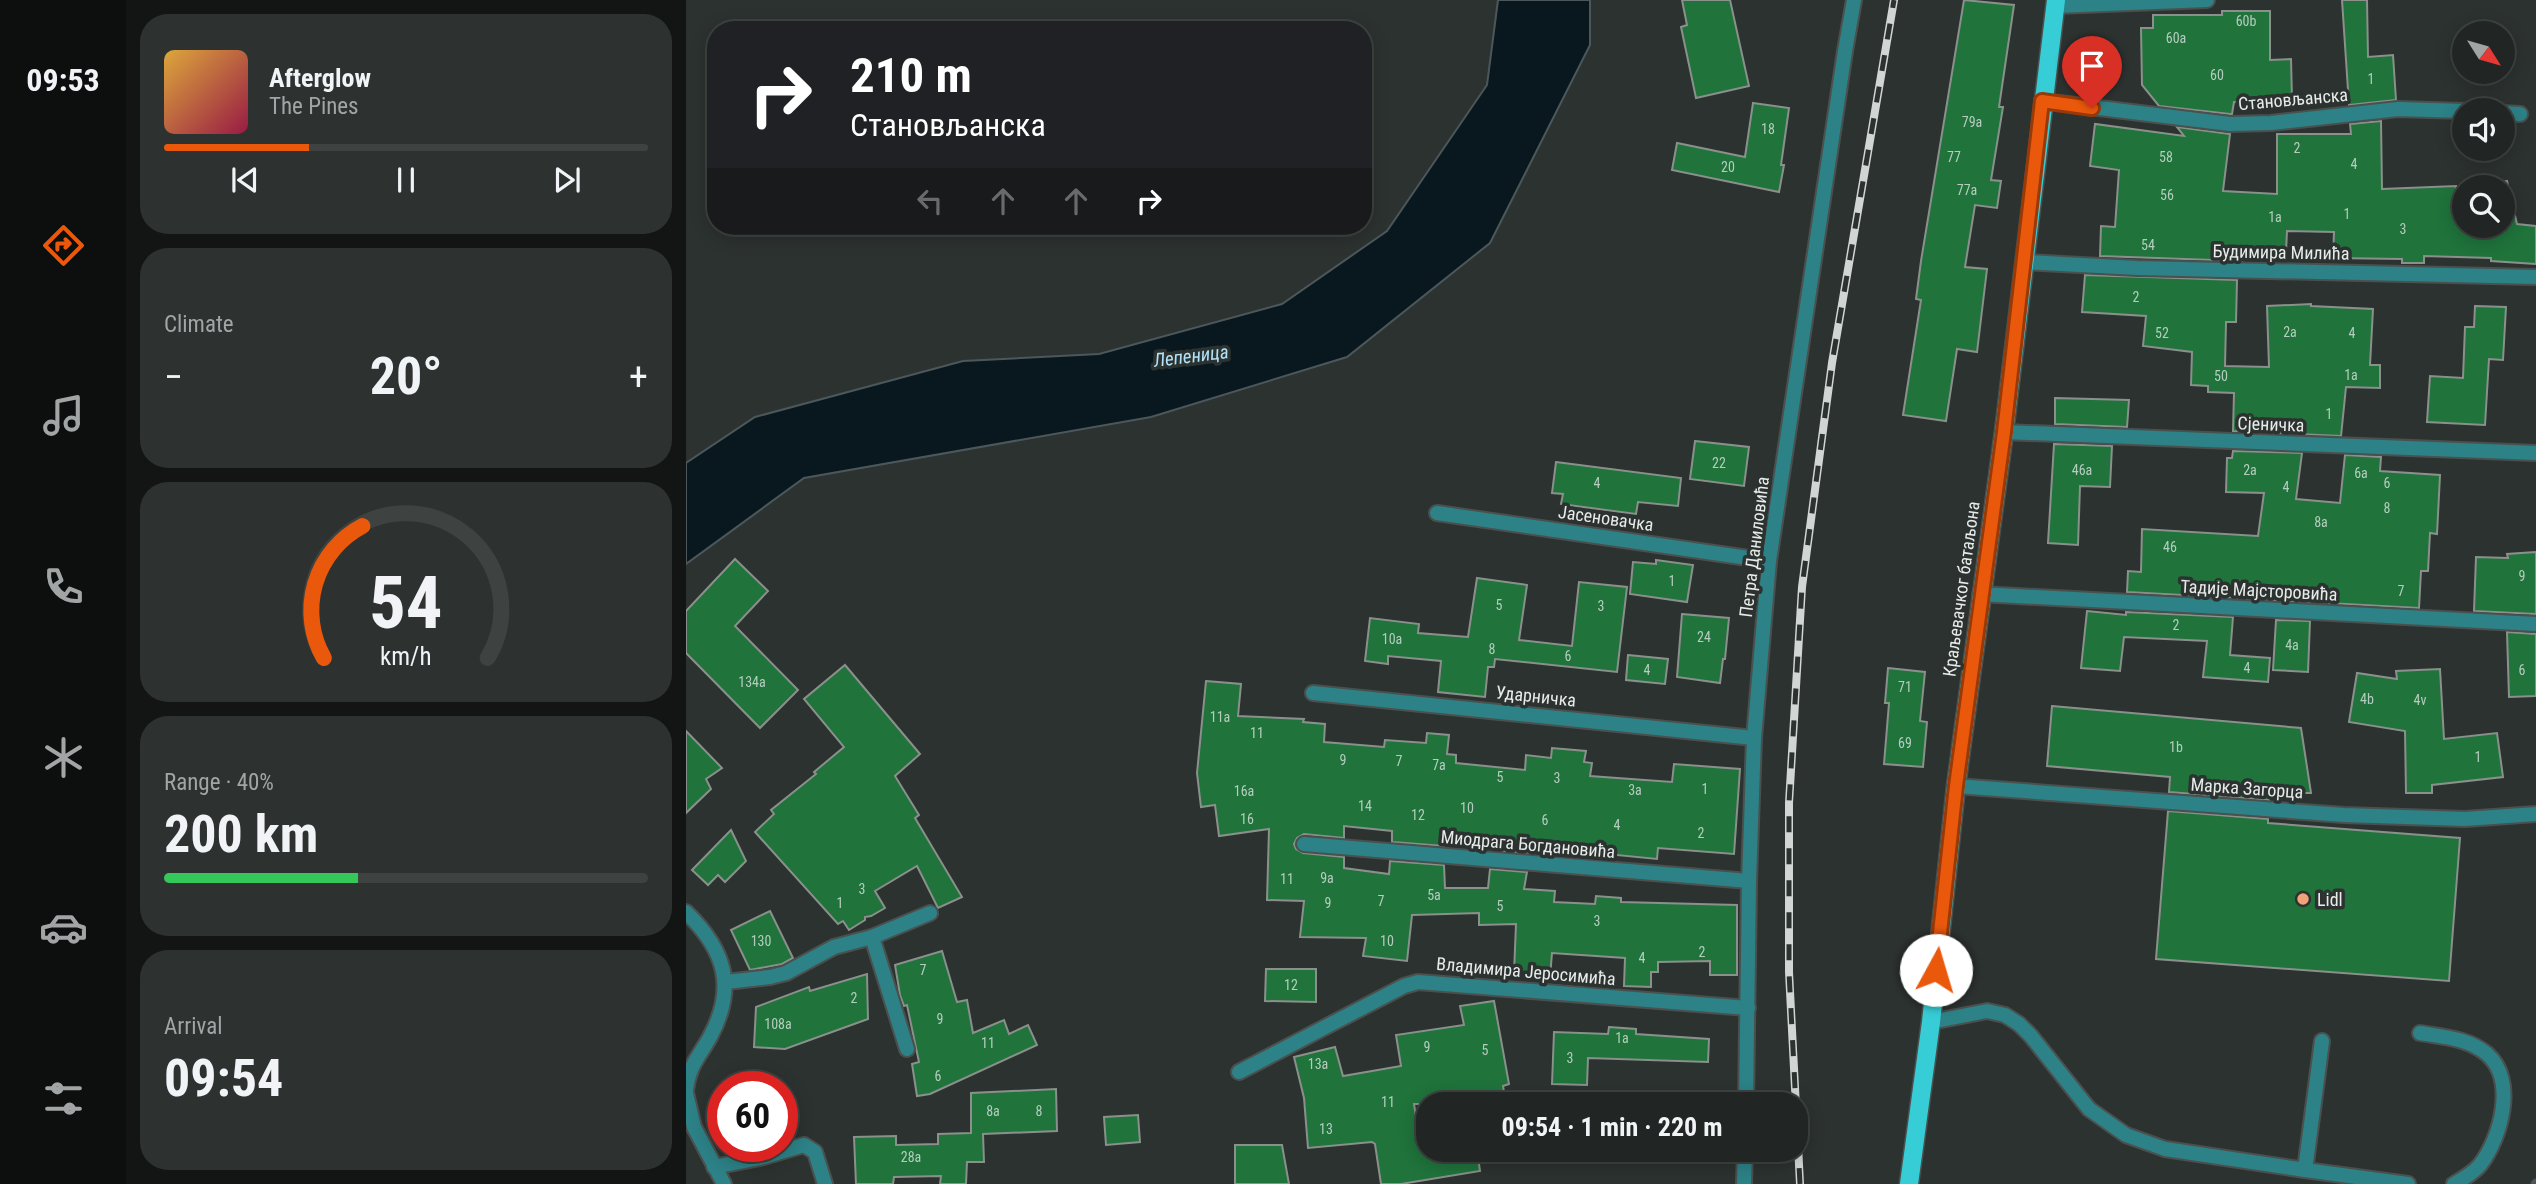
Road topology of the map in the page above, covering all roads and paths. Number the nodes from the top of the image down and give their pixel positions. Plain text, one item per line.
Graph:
1 (1854, 0) edge
2 (2207, 0) edge
3 (2056, 3) edge
4 (2042, 101) junction
5 (2452, 111) edge
6 (2515, 114) edge
7 (2520, 114) dead end
8 (2025, 262) junction
9 (2536, 277) edge
10 (2004, 432) junction
11 (2536, 453) edge
12 (1437, 513) dead end
13 (1769, 561) junction
14 (1980, 594) junction
15 (2536, 624) edge
16 (1313, 693) dead end
17 (1754, 738) junction
18 (1956, 786) junction
19 (2536, 814) edge
20 (1304, 845) dead end
21 (1749, 881) junction
22 (686, 912) edge
23 (930, 913) dead end
24 (872, 937) junction
25 (726, 982) junction
26 (1748, 1008) junction
27 (1931, 1022) junction
28 (2420, 1032) dead end
29 (2322, 1041) dead end
30 (907, 1049) dead end
31 (687, 1072) edge
32 (1238, 1072) dead end
33 (686, 1091) edge
34 (1746, 1092) edge
35 (1745, 1162) edge
36 (714, 1167) junction
37 (2305, 1170) junction
38 (724, 1184) edge
39 (825, 1184) edge
40 (1744, 1184) edge
41 (1909, 1184) edge
42 (2408, 1184) edge
43 (2454, 1184) edge

1 - 13 street, Петра Даниловића
2 - 3 street
3 - 4 main road, Краљевачког батаљона
4 - 5 street, Становљанска
4 - 8 main road, Краљевачког батаљона
6 - 7 street
8 - 9 street, Будимира Милића
8 - 10 main road, Краљевачког батаљона
10 - 11 street, Сјеничка
10 - 14 main road, Краљевачког батаљона
12 - 13 street, Јасеновачка
13 - 17 street, Петра Даниловића
14 - 15 street, Тадије Мајсторовића
14 - 18 main road, Краљевачког батаљона
16 - 17 street, Ударничка
17 - 21 street, Петра Даниловића
18 - 19 street, Марка Загорца
18 - 27 main road, Краљевачког батаљона
20 - 21 street, Миодрага Богдановића
21 - 26 street, Петра Даниловића
22 - 25 street
23 - 24 street
24 - 25 street
24 - 30 street
25 - 31 street
26 - 32 street, Владимира Јеросимића
26 - 34 street, Петра Даниловића
27 - 37 street
27 - 41 main road, Краљевачког батаљона
28 - 43 street
29 - 37 street
31 - 33 street
33 - 36 street
35 - 40 street
36 - 38 street
36 - 39 street
37 - 42 street

